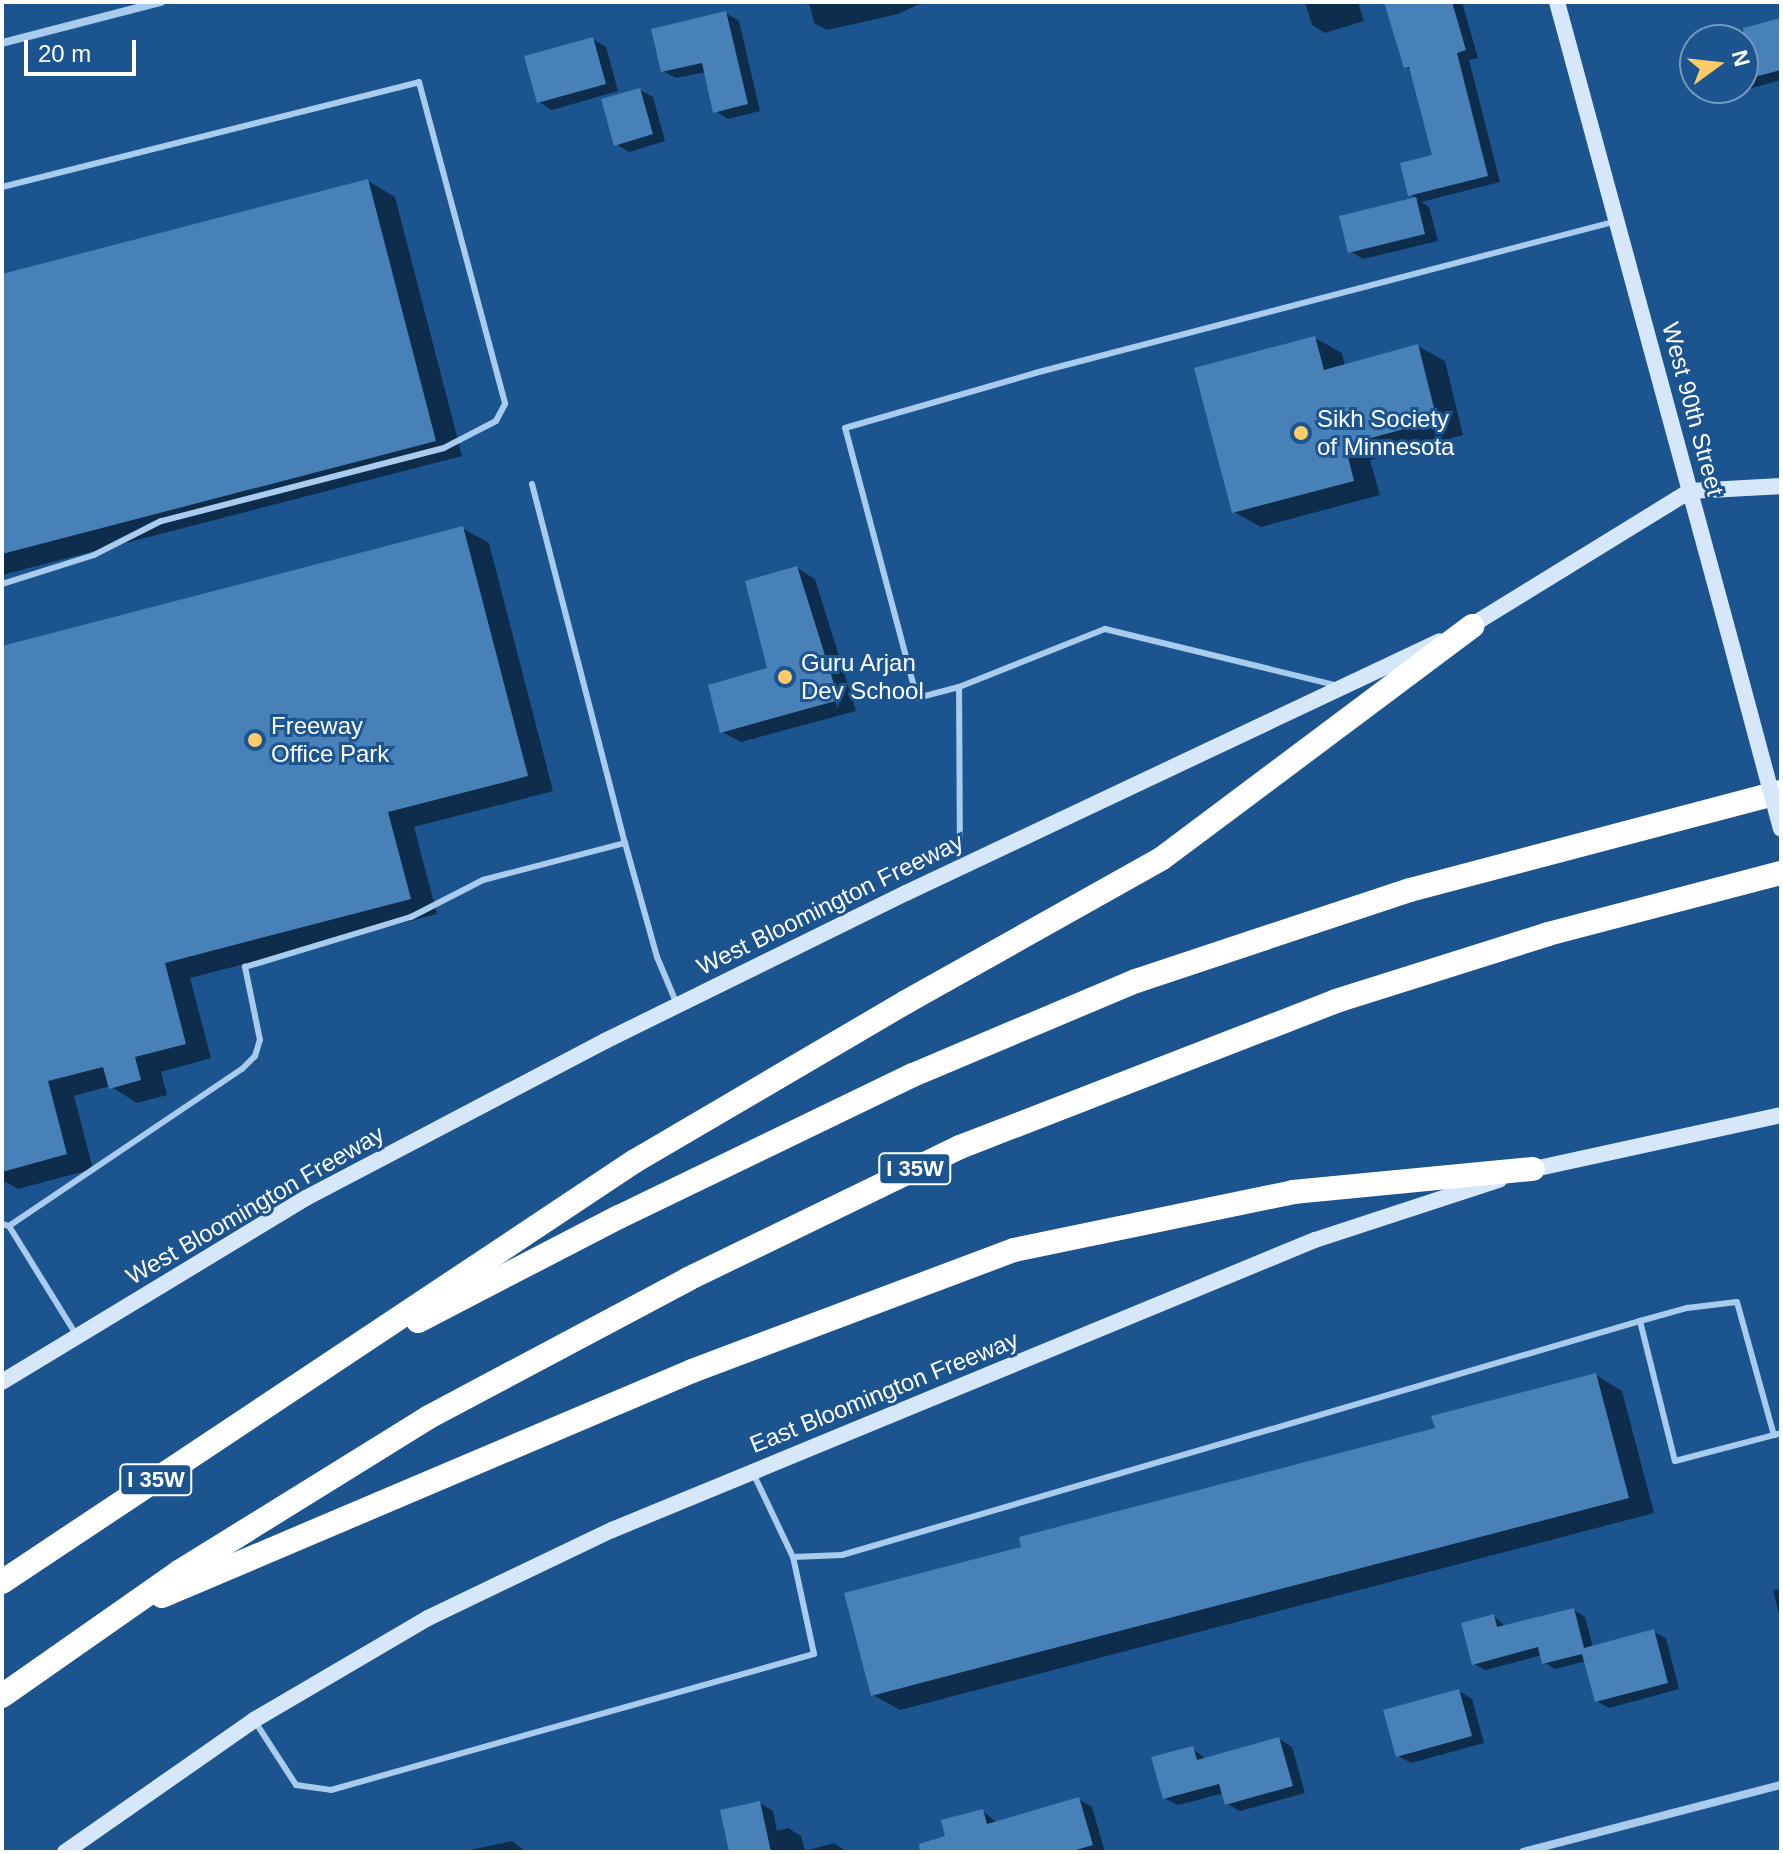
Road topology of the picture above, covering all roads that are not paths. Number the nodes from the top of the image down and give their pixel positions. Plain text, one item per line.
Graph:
1 (161, 2) edge
2 (1557, 2) edge
3 (2, 43) edge
4 (2, 187) edge
5 (1616, 221) junction
6 (532, 484) dead end
7 (1781, 486) edge
8 (1690, 491) junction
9 (2, 584) edge
10 (1473, 626) junction
11 (959, 687) junction
12 (1343, 687) junction
13 (1781, 792) edge
14 (1781, 829) edge
15 (625, 843) junction
16 (960, 867) junction
17 (1781, 873) edge
18 (678, 1005) junction
19 (1781, 1115) edge
20 (1533, 1169) junction
21 (5, 1225) edge
22 (1640, 1321) junction
23 (77, 1336) junction
24 (309, 1377) junction
25 (2, 1382) edge
26 (1777, 1434) edge
27 (752, 1472) junction
28 (793, 1557) junction
29 (2, 1582) edge
30 (116, 1616) junction
31 (2, 1696) edge
32 (254, 1720) junction
33 (1781, 1785) edge
34 (65, 1852) edge
35 (1523, 1852) edge

1 - 3 street
2 - 5 street, West 90th Street
4 - 9 lane
5 - 8 street, West 90th Street
5 - 11 lane
6 - 15 lane
7 - 8 street
8 - 10 street, West Bloomington Freeway
8 - 14 street, West 90th Street, bridge
10 - 12 street, West Bloomington Freeway
10 - 24 highway
11 - 12 lane
11 - 16 lane
12 - 16 street, West Bloomington Freeway
13 - 24 highway, I 35W
15 - 18 lane
15 - 21 lane
16 - 18 street, West Bloomington Freeway
17 - 30 highway, I 35W
18 - 23 street, West Bloomington Freeway
19 - 20 street, East Bloomington Freeway
20 - 27 street, East Bloomington Freeway
20 - 30 highway
21 - 23 lane
22 - 26 lane
22 - 26 lane
22 - 28 lane
23 - 25 street, West Bloomington Freeway
24 - 29 highway, I 35W
27 - 28 lane
27 - 32 street, East Bloomington Freeway
28 - 32 lane
30 - 31 highway, I 35W
32 - 34 street, East Bloomington Freeway
33 - 35 street

